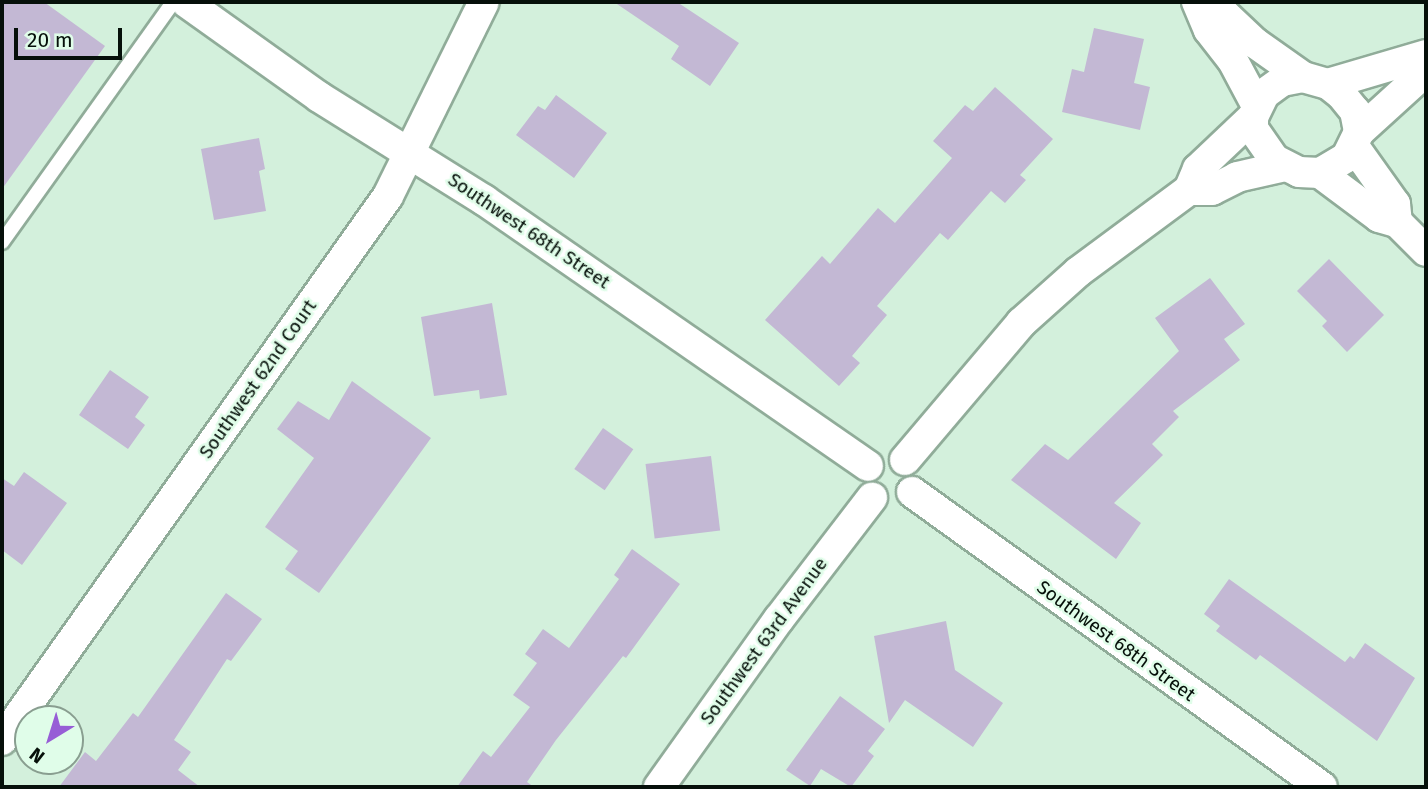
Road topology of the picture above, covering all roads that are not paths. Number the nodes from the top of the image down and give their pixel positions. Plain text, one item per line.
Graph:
1 (173, 2) edge
2 (186, 2) edge
3 (484, 2) edge
4 (1200, 5) edge
5 (1426, 55) edge
6 (1426, 71) edge
7 (1315, 80) junction
8 (1255, 111) junction
9 (1357, 140) junction
10 (411, 153) junction
11 (1286, 166) junction
12 (1320, 173) junction
13 (1189, 190) junction
14 (1397, 222) junction
15 (2, 242) edge
16 (1426, 251) edge
17 (905, 460) junction
18 (868, 466) junction
19 (912, 492) junction
20 (872, 498) junction
21 (2, 740) edge
22 (659, 787) edge
23 (1322, 787) edge

1 - 15 lane
2 - 10 street, Southwest 68th Street
3 - 10 street, Southwest 62nd Court
4 - 7 street
4 - 8 street
5 - 7 street
6 - 9 street
7 - 8 street
7 - 9 street
8 - 11 street
8 - 13 street
9 - 12 street
9 - 14 street
10 - 18 street, Southwest 68th Street
10 - 21 street, Southwest 62nd Court
11 - 12 street
11 - 13 street
12 - 14 street
13 - 17 street
14 - 16 street
17 - 18 street
17 - 19 street
18 - 20 street
19 - 20 street
19 - 23 street, Southwest 68th Street
20 - 22 street, Southwest 63rd Avenue

